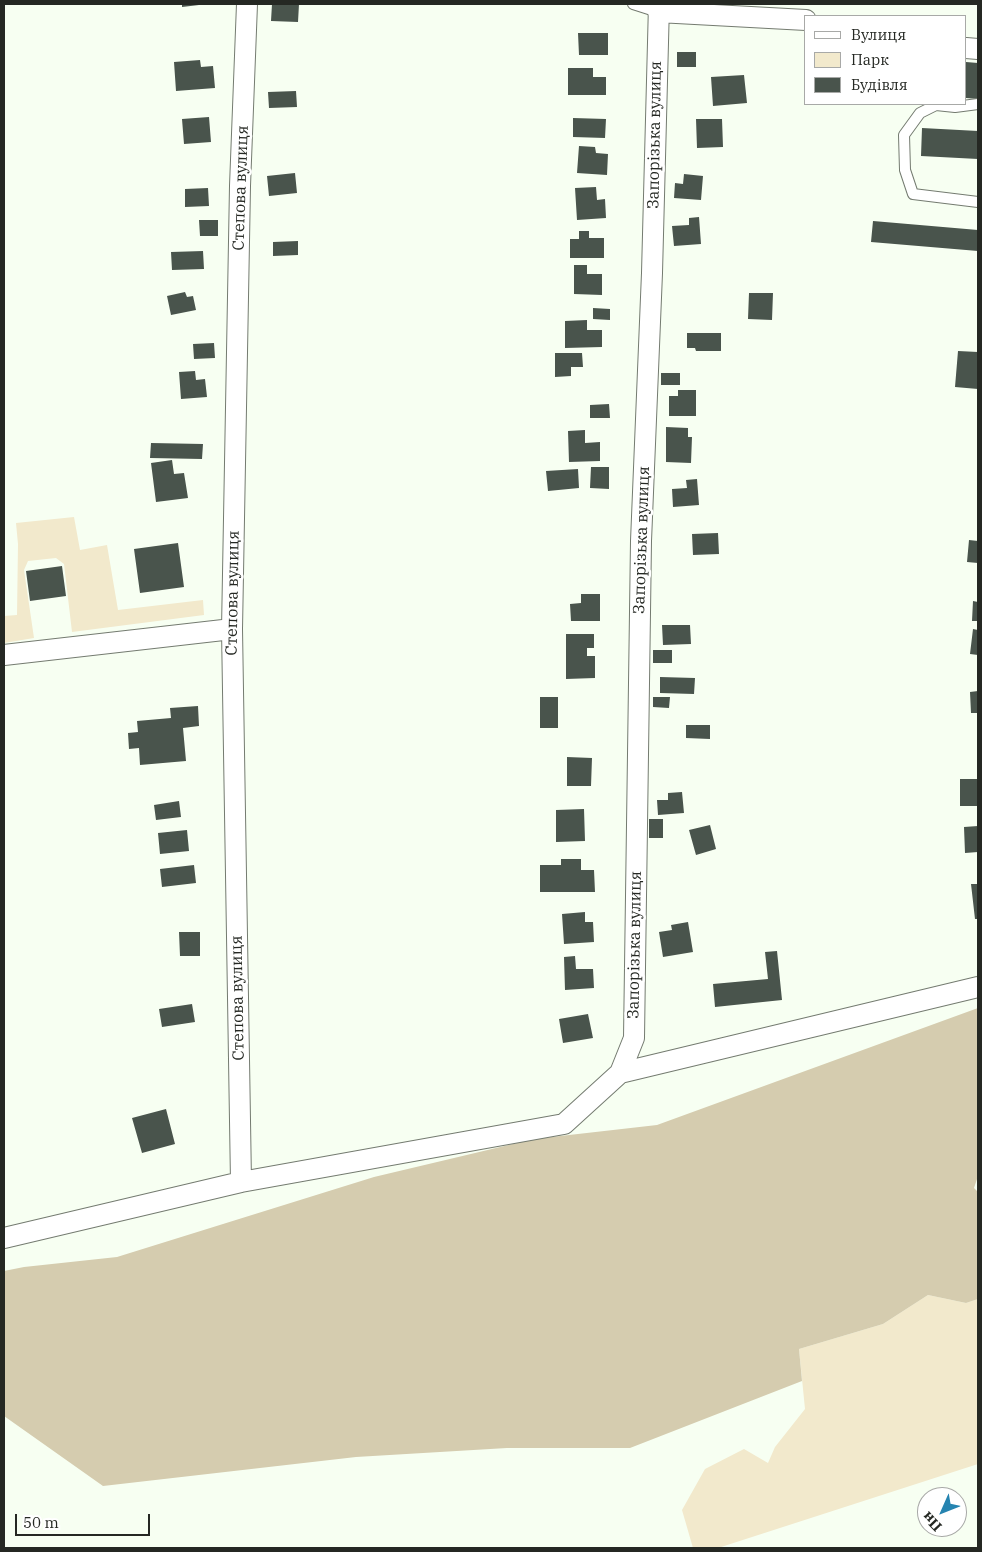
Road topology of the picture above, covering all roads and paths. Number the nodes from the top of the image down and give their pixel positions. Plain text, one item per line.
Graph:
1 (247, 4) edge
2 (633, 4) edge
3 (658, 8) edge
4 (804, 20) edge
5 (978, 104) edge
6 (978, 202) edge
7 (232, 629) junction
8 (4, 655) edge
9 (978, 987) edge
10 (620, 1074) junction
11 (241, 1182) junction
12 (4, 1238) edge

1 - 7 street, Степова вулиця
2 - 3 lane
3 - 4 street
3 - 10 street, Запорізька вулиця
5 - 6 lane
7 - 8 street
7 - 11 street, Степова вулиця
9 - 10 street
10 - 11 street
11 - 12 street

